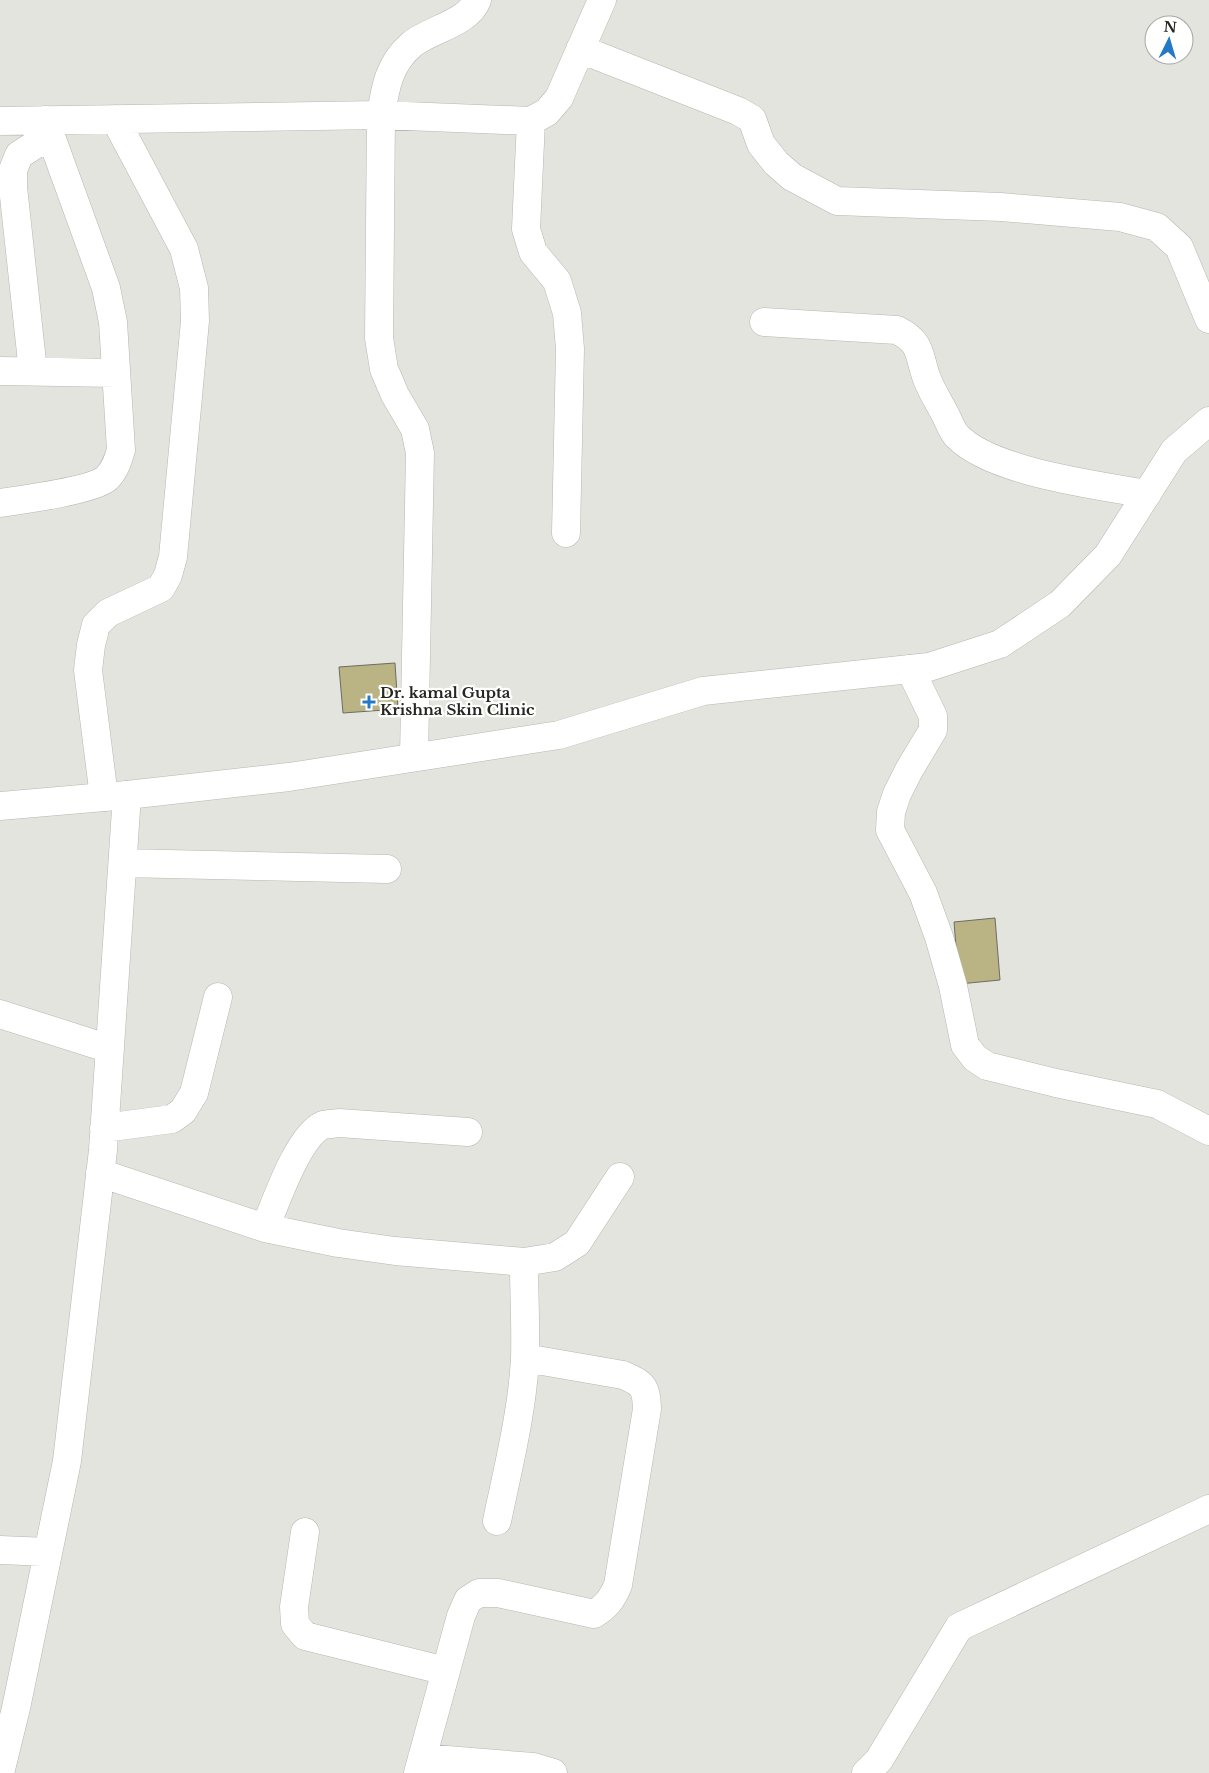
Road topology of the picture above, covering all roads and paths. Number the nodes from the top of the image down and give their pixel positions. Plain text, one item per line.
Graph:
1 (477, 0) edge
2 (602, 0) edge
3 (580, 49) junction
4 (381, 114) junction
5 (114, 119) junction
6 (0, 120) edge
7 (531, 121) junction
8 (48, 128) junction
9 (1209, 319) edge
10 (764, 322) dead end
11 (0, 371) edge
12 (33, 372) junction
13 (116, 372) junction
14 (1209, 421) edge
15 (1147, 494) junction
16 (0, 503) edge
17 (566, 533) dead end
18 (910, 669) junction
19 (414, 757) junction
20 (116, 796) junction
21 (0, 806) edge
22 (123, 863) junction
23 (387, 868) dead end
24 (218, 997) dead end
25 (0, 1014) edge
26 (110, 1049) junction
27 (104, 1128) junction
28 (1209, 1131) edge
29 (468, 1132) dead end
30 (100, 1173) junction
31 (620, 1177) dead end
32 (265, 1228) junction
33 (524, 1262) junction
34 (525, 1358) junction
35 (1209, 1509) edge
36 (497, 1521) dead end
37 (305, 1532) dead end
38 (0, 1550) edge
39 (48, 1552) junction
40 (446, 1671) junction
41 (420, 1765) edge
42 (0, 1773) edge
43 (553, 1773) edge
44 (866, 1773) edge

1 - 4 street
2 - 3 street
3 - 7 street
3 - 9 street
4 - 5 street
4 - 7 street
4 - 19 street
5 - 8 street
5 - 20 street
6 - 8 street
7 - 17 street
8 - 12 street
8 - 13 street
10 - 15 street
11 - 12 street
12 - 13 street
13 - 16 street
14 - 15 street
15 - 18 street
18 - 19 street
18 - 28 street
19 - 20 street
20 - 21 street
20 - 22 street
22 - 23 street
22 - 26 street
24 - 27 street
25 - 26 street
26 - 27 street
27 - 30 street
29 - 32 street
30 - 32 street
30 - 39 street
31 - 33 street
32 - 33 street
33 - 34 street
34 - 36 street
34 - 40 street
35 - 44 street
37 - 40 street
38 - 39 street
39 - 42 street
40 - 41 street
41 - 43 street

